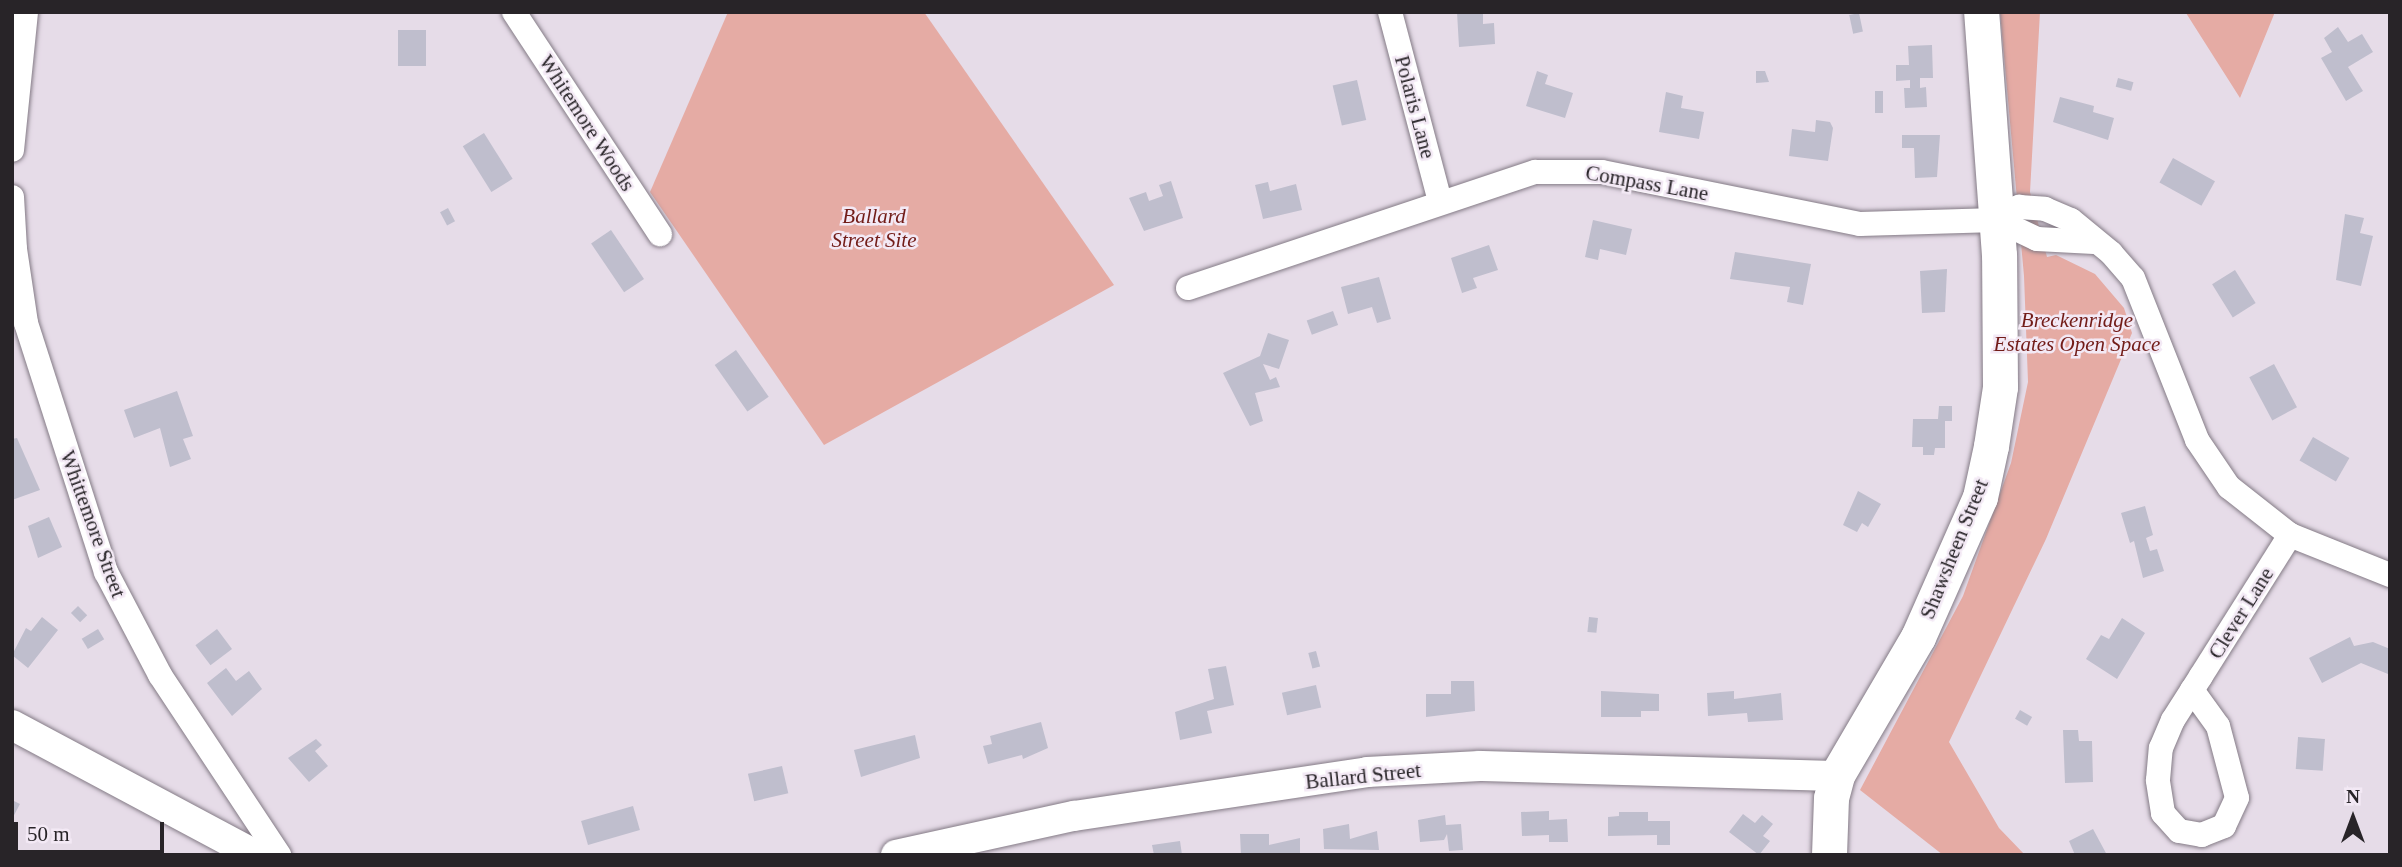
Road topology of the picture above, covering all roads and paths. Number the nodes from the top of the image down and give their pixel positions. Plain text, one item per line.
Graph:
1 (26, 12) edge
2 (514, 12) edge
3 (1390, 12) edge
4 (1981, 12) edge
5 (12, 150) edge
6 (12, 197) edge
7 (1440, 201) junction
8 (1997, 220) junction
9 (660, 234) dead end
10 (1188, 288) dead end
11 (2290, 535) junction
12 (2390, 575) edge
13 (2192, 690) junction
14 (12, 725) edge
15 (1837, 776) junction
16 (255, 855) edge
17 (279, 855) edge
18 (896, 855) edge
19 (1829, 855) edge

1 - 5 street
2 - 9 street, Whitemore Woods
3 - 7 street, Polaris Lane
4 - 8 main road, Shawsheen Street
6 - 17 street, Whittemore Street
7 - 8 street, Compass Lane
7 - 10 street, Compass Lane
8 - 11 street, Compass Lane
8 - 15 main road, Shawsheen Street
11 - 12 street, Compass Lane
11 - 13 street, Clever Lane
13 - 13 street, Clever Lane
14 - 16 street
15 - 18 street, Ballard Street
15 - 19 main road, Shawsheen Street

